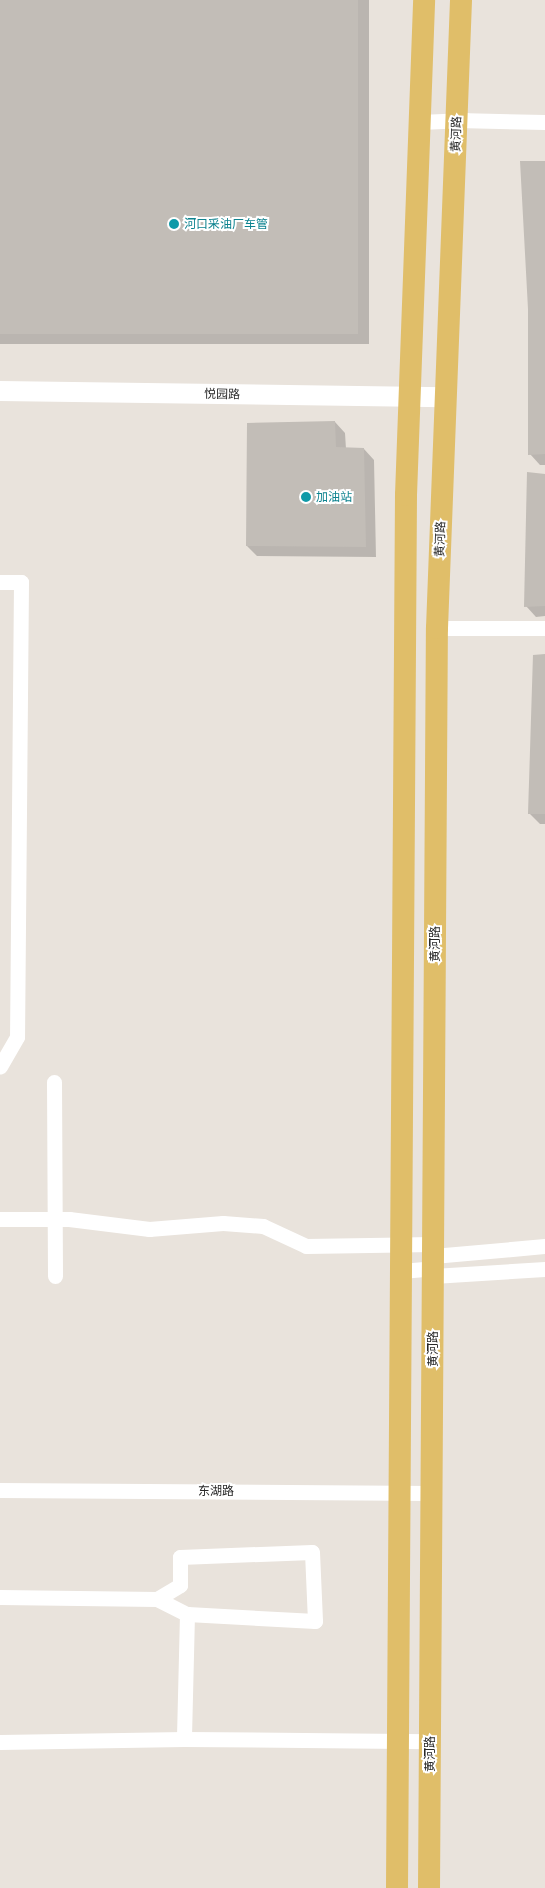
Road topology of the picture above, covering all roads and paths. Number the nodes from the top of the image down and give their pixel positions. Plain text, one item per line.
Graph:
1 (424, 0) edge
2 (461, 0) edge
3 (457, 120) junction
4 (420, 122) junction
5 (545, 122) edge
6 (0, 391) edge
7 (445, 396) junction
8 (410, 397) junction
9 (0, 582) edge
10 (437, 628) junction
11 (545, 628) edge
12 (0, 1068) edge
13 (54, 1082) dead end
14 (0, 1219) edge
15 (55, 1219) junction
16 (401, 1244) junction
17 (545, 1246) edge
18 (433, 1261) junction
19 (545, 1269) edge
20 (401, 1271) junction
21 (55, 1276) dead end
22 (0, 1490) edge
23 (399, 1492) junction
24 (432, 1492) junction
25 (0, 1597) edge
26 (157, 1599) junction
27 (187, 1614) junction
28 (184, 1739) junction
29 (398, 1741) junction
30 (430, 1741) junction
31 (0, 1742) edge
32 (397, 1888) edge
33 (429, 1888) edge

1 - 4 main road
2 - 3 main road, 黄河路
3 - 4 street
3 - 5 street
3 - 7 main road, 黄河路
4 - 8 main road
6 - 8 street, 悦园路
7 - 8 street, 悦园路
7 - 10 main road, 黄河路
8 - 16 main road
9 - 12 street
10 - 11 street
10 - 18 main road, 黄河路
13 - 15 street
14 - 15 street
15 - 16 street
15 - 21 street
16 - 18 street
16 - 20 main road
17 - 18 street
18 - 19 street
18 - 20 street
18 - 24 main road, 黄河路
20 - 23 main road
22 - 23 street, 东湖路
23 - 24 street, 东湖路
23 - 29 main road
24 - 30 main road, 黄河路
25 - 26 street
26 - 27 street
26 - 27 street
27 - 28 street
28 - 29 street
28 - 31 street
29 - 30 street
29 - 32 main road
30 - 33 main road, 黄河路

